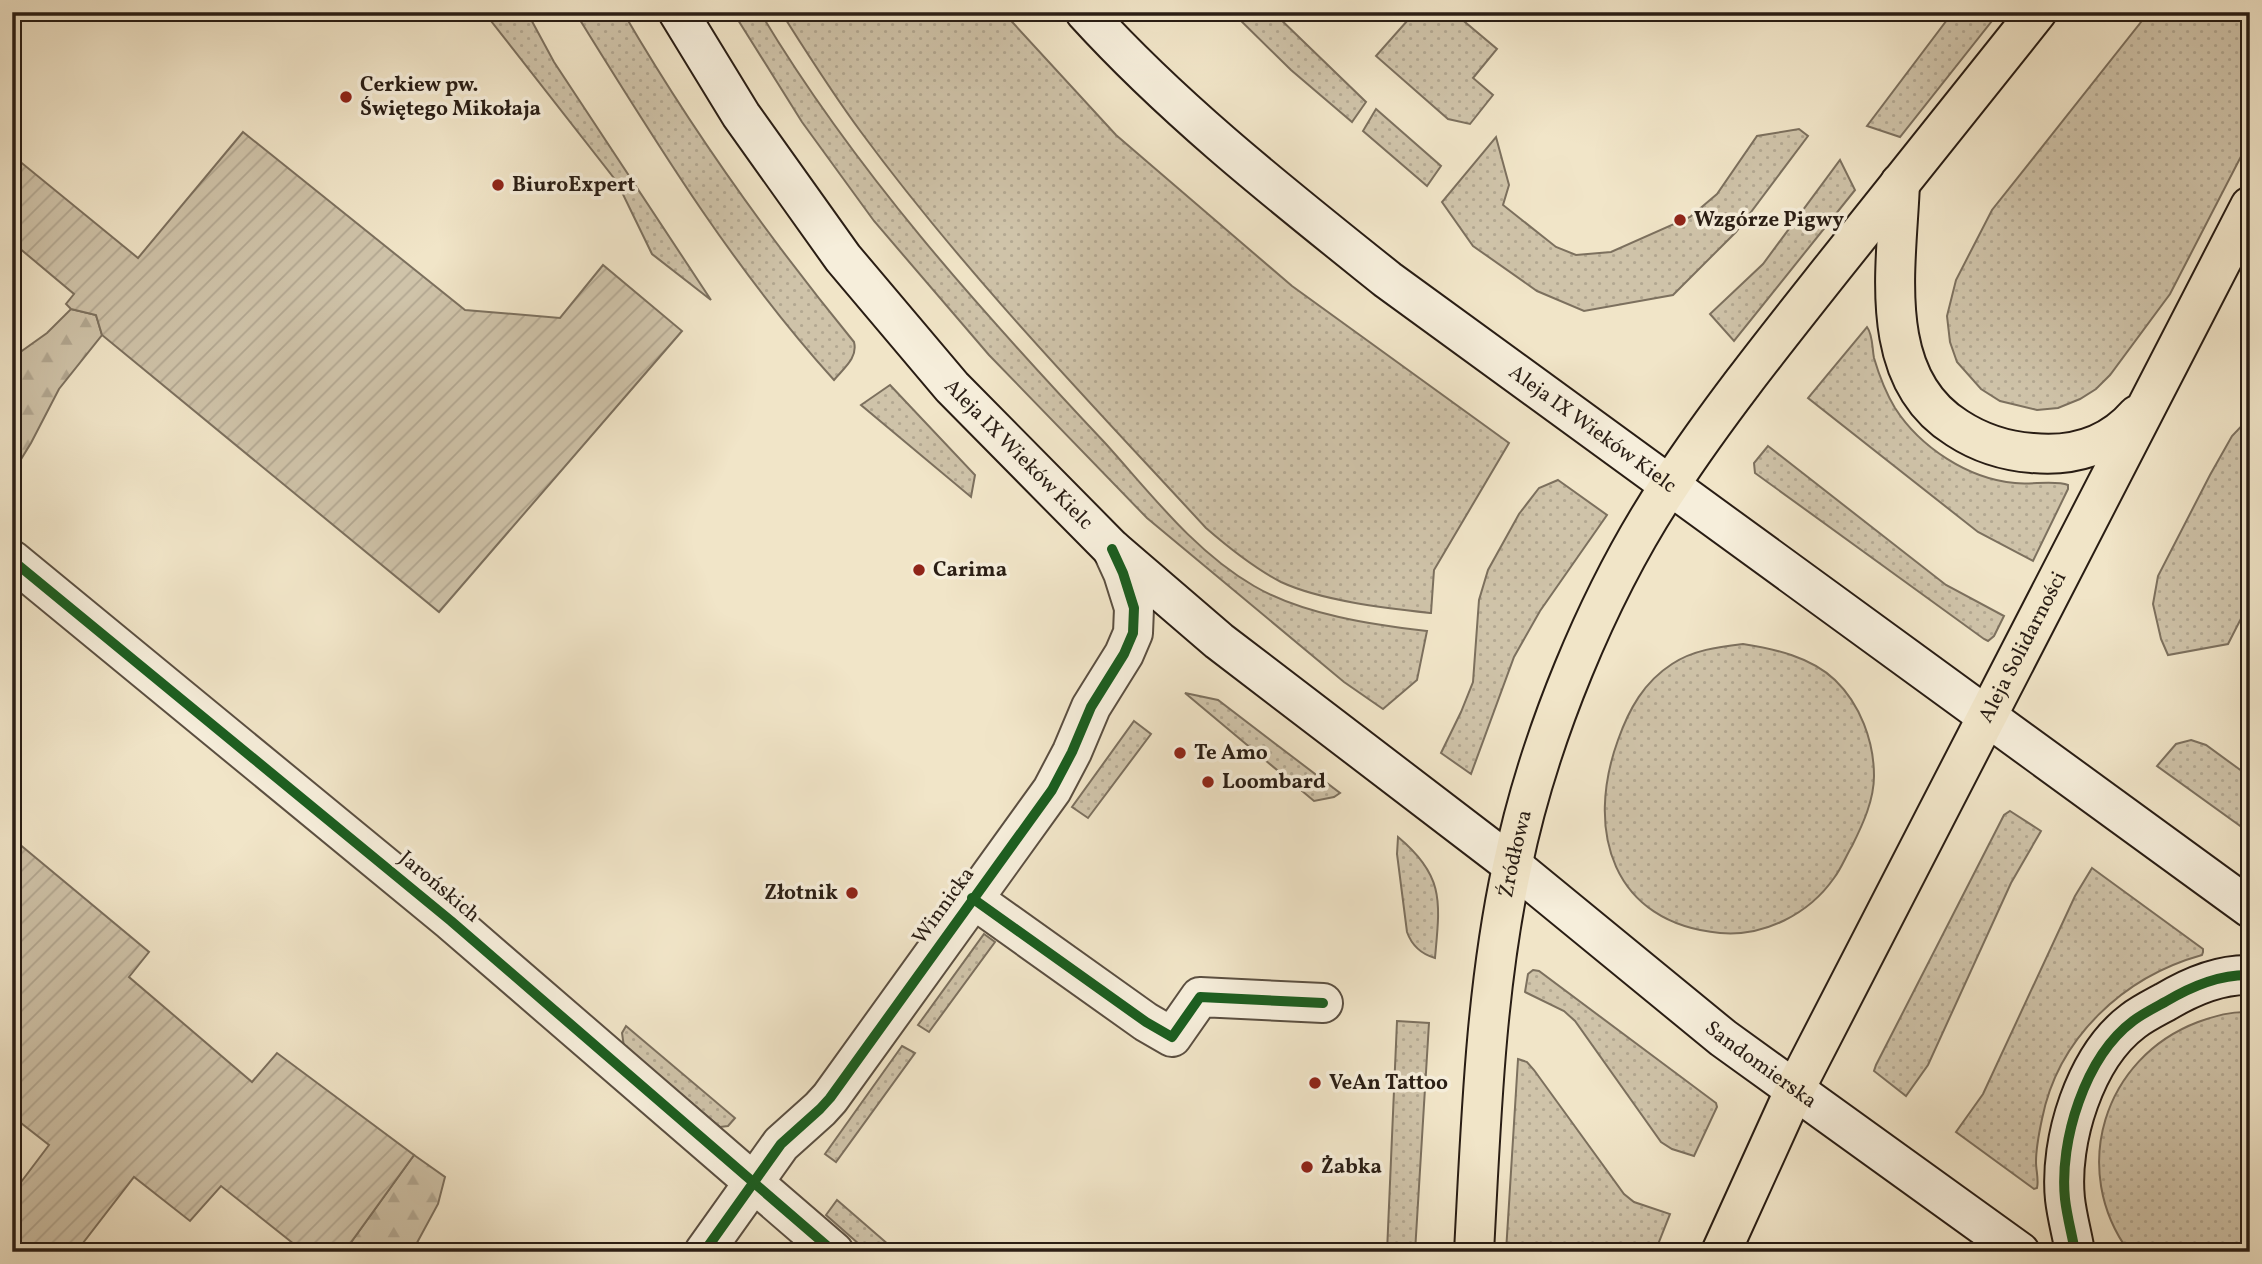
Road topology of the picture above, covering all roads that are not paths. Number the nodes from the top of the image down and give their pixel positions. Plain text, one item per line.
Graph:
1 (678, 12) edge
2 (1085, 12) edge
3 (2037, 12) edge
4 (1900, 183) junction
5 (2250, 206) edge
6 (2148, 403) junction
7 (1669, 486) junction
8 (1112, 549) junction
9 (12, 560) edge
10 (1987, 718) junction
11 (1512, 865) junction
12 (972, 898) junction
13 (2250, 908) edge
14 (2250, 975) edge
15 (1323, 1003) dead end
16 (1795, 1089) junction
17 (754, 1182) junction
18 (704, 1252) edge
19 (834, 1252) edge
20 (1474, 1252) edge
21 (1721, 1252) edge
22 (2020, 1252) edge
23 (2075, 1252) edge

1 - 8 street, Aleja IX Wieków Kielc
2 - 7 street, Aleja IX Wieków Kielc
3 - 4 main road
4 - 6 main road
4 - 7 main road
5 - 6 main road, Aleja Solidarności
6 - 10 main road, Aleja Solidarności
7 - 10 street, Aleja IX Wieków Kielc
7 - 11 main road, Źródłowa
8 - 11 street, Aleja IX Wieków Kielc
8 - 12 street, Winnicka
9 - 17 street, Jarońskich
10 - 13 street
10 - 16 main road, Aleja Solidarności
11 - 16 street, Sandomierska
11 - 20 main road, Źródłowa
12 - 15 street
12 - 17 street, Winnicka
14 - 23 street
16 - 21 main road
16 - 22 street, Sandomierska
17 - 18 street, Winnicka
17 - 19 street, Jarońskich

